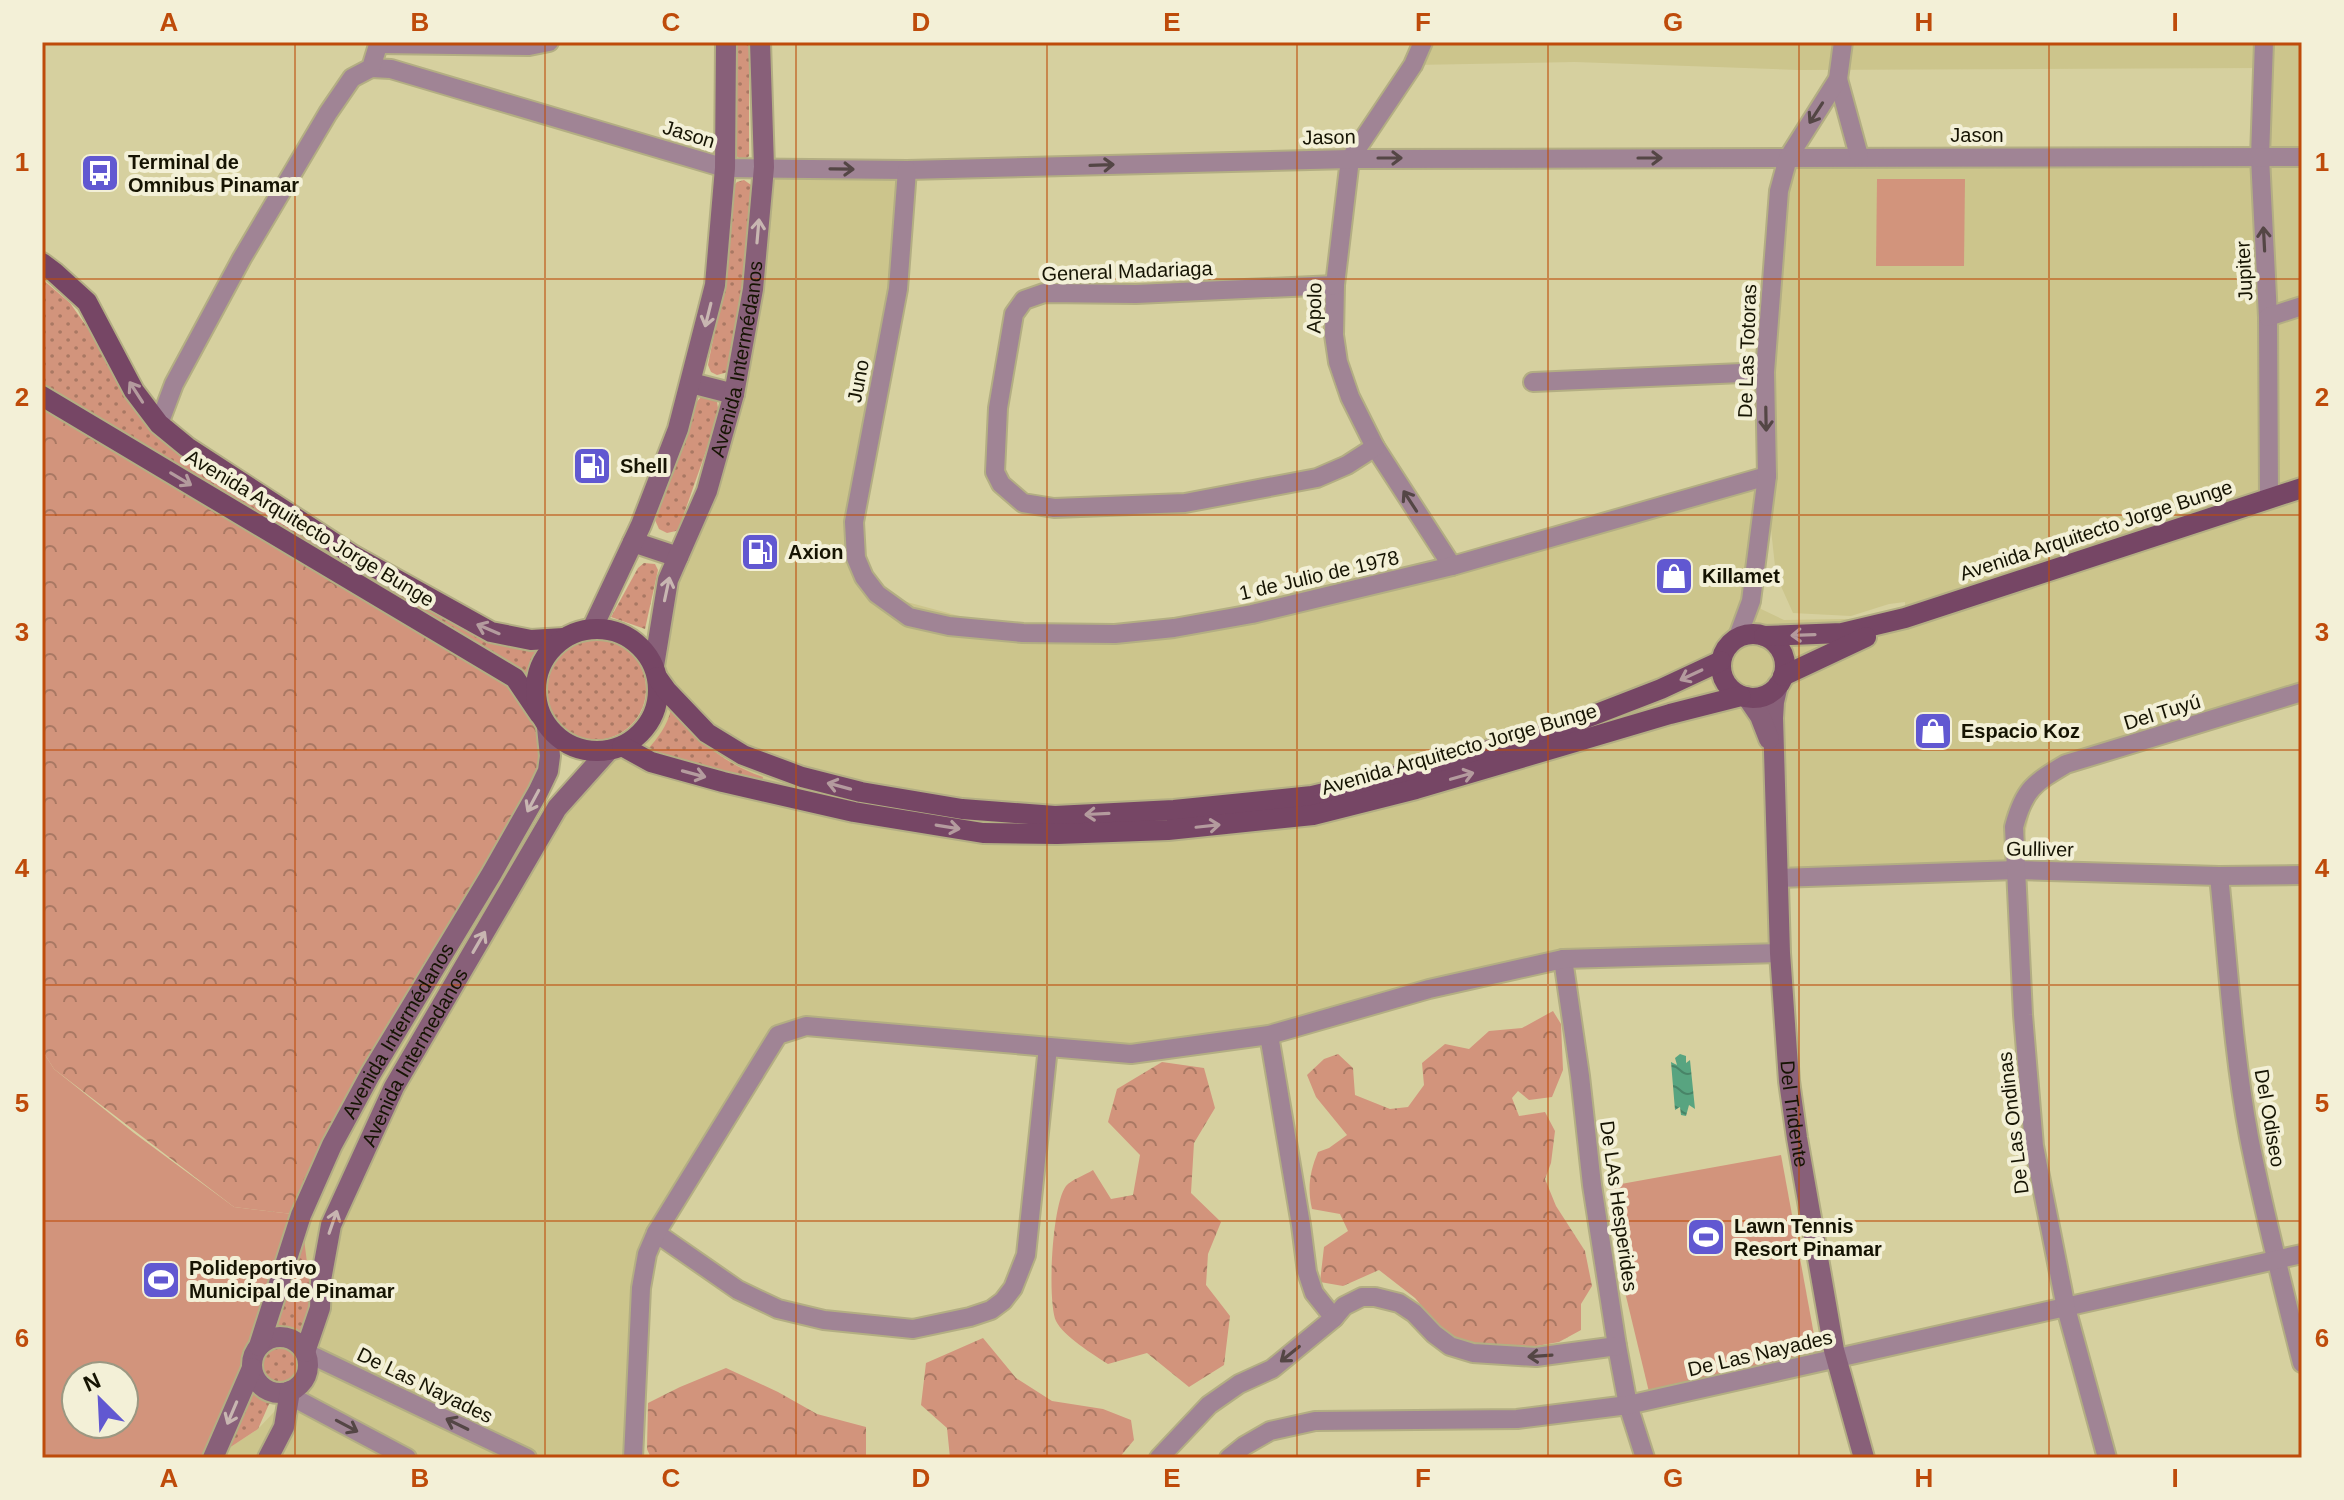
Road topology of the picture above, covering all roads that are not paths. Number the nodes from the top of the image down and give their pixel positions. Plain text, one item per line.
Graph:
1 (549, 42) edge
2 (726, 42) edge
3 (760, 42) edge
4 (1423, 42) edge
5 (1843, 42) edge
6 (2264, 42) edge
7 (379, 43) edge
8 (371, 68) junction
9 (1838, 79) junction
10 (1859, 156) junction
11 (2260, 157) junction
12 (2302, 157) edge
13 (1788, 158) junction
14 (1350, 159) junction
15 (764, 167) junction
16 (725, 168) junction
17 (907, 170) junction
18 (42, 263) edge
19 (1335, 285) junction
20 (2302, 306) edge
21 (2268, 317) junction
22 (1765, 372) junction
23 (1533, 382) dead end
24 (691, 383) junction
25 (734, 394) junction
26 (42, 396) edge
27 (159, 424) junction
28 (1375, 447) junction
29 (1767, 476) junction
30 (2302, 488) edge
31 (2269, 499) junction
32 (633, 542) junction
33 (678, 557) junction
34 (1452, 566) junction
35 (877, 594) joint
36 (1905, 618) junction
37 (592, 629) junction
38 (1764, 636) junction
39 (564, 638) junction
40 (1737, 639) junction
41 (1721, 661) junction
42 (656, 671) junction
43 (1781, 680) junction
44 (2302, 692) edge
45 (1744, 697) junction
46 (544, 721) junction
47 (615, 748) junction
48 (1775, 762) junction
49 (2037, 781) joint
50 (2017, 870) junction
51 (2302, 875) edge
52 (2219, 876) junction
53 (1778, 878) junction
54 (1780, 953) junction
55 (1563, 959) junction
56 (1269, 1035) junction
57 (1048, 1047) junction
58 (656, 1233) junction
59 (2302, 1254) edge
60 (2276, 1260) junction
61 (2066, 1308) junction
62 (1334, 1318) junction
63 (259, 1346) junction
64 (1617, 1346) junction
65 (305, 1352) junction
66 (1836, 1358) junction
67 (2302, 1363) edge
68 (252, 1368) junction
69 (290, 1391) junction
70 (1628, 1405) junction
71 (213, 1458) edge
72 (268, 1458) edge
73 (407, 1458) edge
74 (527, 1458) edge
75 (633, 1458) edge
76 (1159, 1458) edge
77 (1229, 1458) edge
78 (1645, 1458) edge
79 (1864, 1458) edge
80 (2107, 1458) edge

1 - 7 street
2 - 16 main road, Avenida Intermédanos
3 - 15 main road, Avenida Intermédanos
4 - 14 street, Apolo
5 - 9 street, De Las Totoras
6 - 11 street, Jupiter
7 - 8 street
8 - 16 street, Jason
8 - 27 street
9 - 10 street, De Las Totoras
9 -> 13 street, De Las Totoras
10 - 11 street, Jason
10 - 13 street, Jason
11 - 12 street, Jason
21 -> 11 street, Jupiter
14 -> 13 street, Jason
13 - 22 street, De Las Totoras
17 -> 14 street, Jason
14 - 19 street, Apolo
15 - 16 street, Jason
15 -> 17 street, Jason
25 -> 15 main road, Avenida Intermédanos
16 -> 24 main road, Avenida Intermédanos
17 - 35 street, Juno
27 -> 18 main road, Avenida Arquitecto Jorge Bunge
19 - 28 street, Apolo
19 - 28 street, General Madariaga
20 - 21 street
21 - 31 street, Jupiter
22 - 23 street
22 -> 29 street, De Las Totoras
24 - 25 main road
24 - 32 main road, Avenida Intermédanos
25 - 33 main road, Avenida Intermédanos
26 -> 46 main road, Avenida Arquitecto Jorge Bunge
39 -> 27 main road, Avenida Arquitecto Jorge Bunge
34 -> 28 street, Apolo
29 - 34 street, 1 de Julio de 1978
29 - 40 street, De Las Totoras
30 - 31 main road, Avenida Arquitecto Jorge Bunge
31 - 36 main road, Avenida Arquitecto Jorge Bunge
32 - 33 main road
32 - 37 main road, Avenida Intermédanos
42 -> 33 main road, Avenida Intermédanos
34 - 35 street, 1 de Julio de 1978
36 -> 38 main road, Avenida Arquitecto Jorge Bunge
36 - 43 main road, Avenida Arquitecto Jorge Bunge
37 - 39 main road
37 - 42 main road
38 - 40 main road
38 - 43 main road
39 - 46 main road
40 - 41 main road
41 -> 42 main road, Avenida Arquitecto Jorge Bunge
41 - 45 main road
42 - 47 main road
43 - 45 main road
43 - 48 main road, Del Tridente
44 - 49 street, Del Tuyú
47 -> 45 main road, Avenida Arquitecto Jorge Bunge
45 - 48 main road, Del Tridente
46 - 47 main road
46 -> 63 main road, Avenida Intermédanos
65 -> 47 main road, Avenida Intermedanos
48 - 53 main road, Del Tridente
49 - 50 street, De Las Ondinas
50 - 52 street, Gulliver
50 - 53 street, Gulliver
50 - 61 street, De Las Ondinas
51 - 52 street, Gulliver
52 - 60 street, Del Odiseo
53 - 54 main road, Del Tridente
54 - 55 street
54 - 66 main road, Del Tridente
55 - 56 street
55 - 64 street, De LAs Hesperides
56 - 57 street
56 - 62 street
57 - 58 street
57 - 58 street
58 - 75 street
59 - 60 street, De Las Nayades
60 - 61 street, De Las Nayades
60 - 67 street, Del Odiseo
61 - 66 street, De Las Nayades
61 - 80 street, De Las Ondinas
64 -> 62 street
62 -> 76 street
63 - 65 main road
63 - 68 main road
64 - 70 street, De LAs Hesperides
65 - 69 main road
74 -> 65 street, De Las Nayades
66 - 70 street, De Las Nayades
66 - 79 main road, Del Tridente
68 - 69 main road
68 -> 71 main road
69 - 72 main road
69 -> 73 street
70 - 77 street, De Las Nayades
70 - 78 street, De LAs Hesperides

